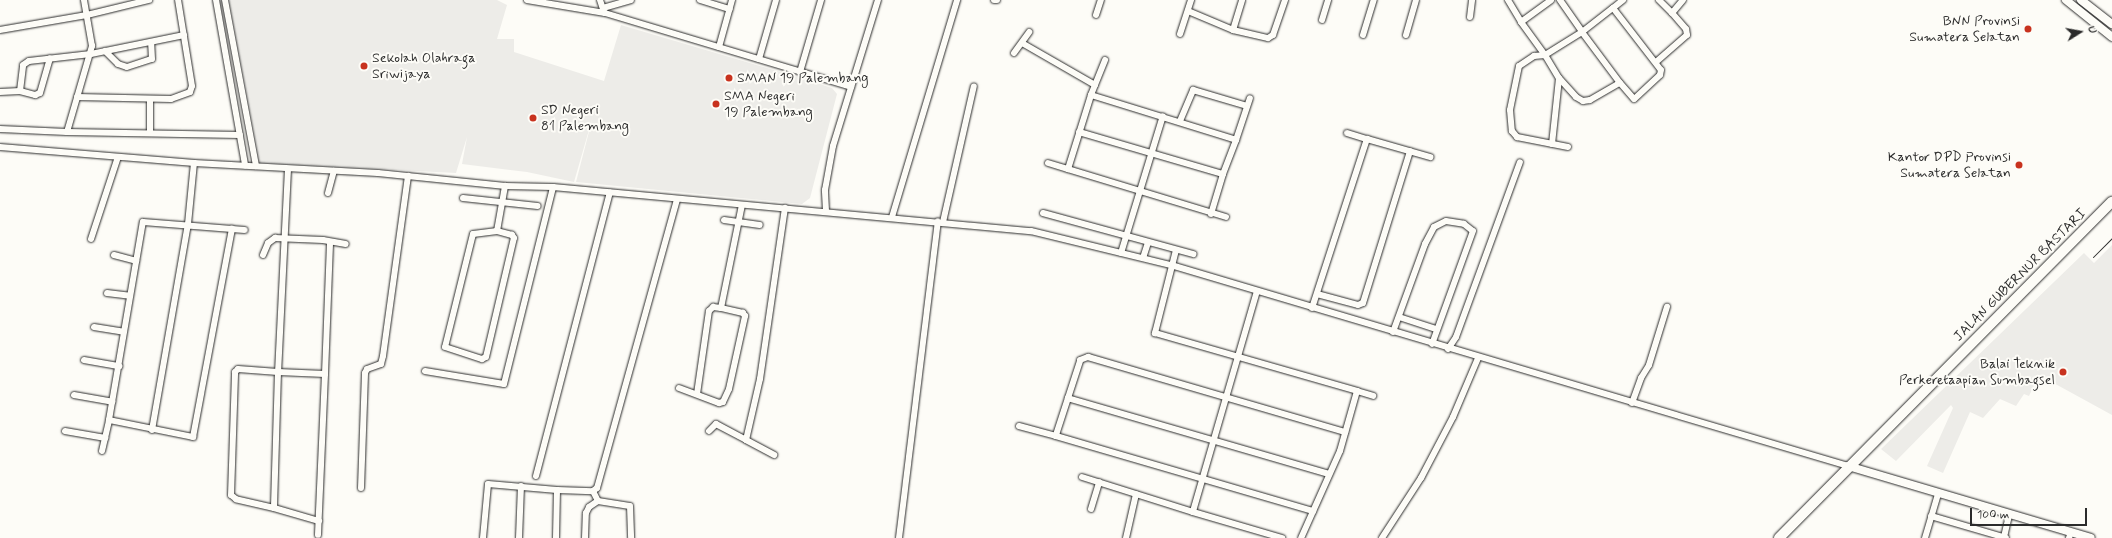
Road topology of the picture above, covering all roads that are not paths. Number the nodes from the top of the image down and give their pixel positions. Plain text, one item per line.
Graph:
1 (84, 0) edge
2 (149, 0) edge
3 (178, 0) edge
4 (216, 0) edge
5 (225, 0) edge
6 (527, 0) edge
7 (600, 0) edge
8 (631, 0) edge
9 (700, 0) edge
10 (732, 0) edge
11 (776, 0) edge
12 (821, 0) edge
13 (878, 0) edge
14 (957, 0) edge
15 (994, 0) edge
16 (997, 0) edge
17 (1101, 0) edge
18 (1191, 0) edge
19 (1242, 0) edge
20 (1285, 0) edge
21 (1328, 0) edge
22 (1374, 0) edge
23 (1472, 0) edge
24 (1508, 0) edge
25 (1551, 0) edge
26 (1560, 0) edge
27 (1623, 0) edge
28 (1659, 0) edge
29 (1683, 0) edge
30 (2066, 0) edge
31 (2081, 0) edge
32 (1414, 1) edge
33 (1613, 8) junction
34 (730, 9) junction
35 (604, 10) junction
36 (1188, 11) junction
37 (1672, 13) junction
38 (87, 14) junction
39 (1096, 15) dead end
40 (1470, 16) dead end
41 (1322, 20) dead end
42 (1521, 22) junction
43 (2112, 24) edge
44 (0, 30) edge
45 (1233, 30) junction
46 (1029, 32) dead end
47 (1582, 32) junction
48 (1180, 34) dead end
49 (184, 35) junction
50 (1363, 35) dead end
51 (1406, 35) dead end
52 (2112, 37) edge
53 (151, 42) junction
54 (1022, 42) junction
55 (718, 47) junction
56 (105, 51) junction
57 (91, 54) junction
58 (1014, 54) dead end
59 (1545, 55) junction
60 (50, 58) junction
61 (759, 59) junction
62 (1105, 60) dead end
63 (1656, 62) junction
64 (800, 72) junction
65 (1559, 78) junction
66 (1620, 83) junction
67 (1095, 85) junction
68 (974, 86) dead end
69 (851, 87) junction
70 (0, 92) edge
71 (20, 92) junction
72 (1091, 95) junction
73 (77, 97) junction
74 (1250, 98) dead end
75 (150, 99) junction
76 (1247, 106) junction
77 (1163, 116) junction
78 (1180, 122) junction
79 (0, 129) edge
80 (67, 132) junction
81 (1079, 132) junction
82 (150, 133) junction
83 (1348, 133) dead end
84 (240, 135) junction
85 (1236, 140) junction
86 (1367, 140) junction
87 (1552, 144) junction
88 (0, 147) edge
89 (1568, 147) dead end
90 (1410, 151) junction
91 (1152, 153) junction
92 (118, 157) junction
93 (1430, 157) dead end
94 (1520, 162) dead end
95 (194, 163) junction
96 (1048, 163) dead end
97 (246, 165) junction
98 (256, 166) junction
99 (288, 169) junction
100 (1068, 169) junction
101 (334, 171) junction
102 (1223, 174) junction
103 (408, 176) junction
104 (505, 186) junction
105 (553, 187) junction
106 (610, 192) junction
107 (1140, 192) junction
108 (328, 193) dead end
109 (463, 198) dead end
110 (677, 200) junction
111 (2112, 202) edge
112 (503, 203) junction
113 (742, 205) junction
114 (538, 206) dead end
115 (785, 208) junction
116 (826, 211) junction
117 (1043, 213) dead end
118 (1212, 214) junction
119 (892, 217) junction
120 (1226, 217) dead end
121 (724, 220) dead end
122 (940, 221) junction
123 (738, 223) junction
124 (188, 224) junction
125 (760, 225) dead end
126 (232, 228) junction
127 (245, 230) dead end
128 (497, 231) junction
129 (1126, 236) junction
130 (91, 239) dead end
131 (285, 239) junction
132 (330, 242) junction
133 (1148, 243) junction
134 (346, 244) dead end
135 (1176, 250) junction
136 (1121, 253) junction
137 (1192, 254) dead end
138 (114, 255) dead end
139 (263, 255) dead end
140 (1143, 258) junction
141 (136, 261) junction
142 (1171, 265) junction
143 (1257, 291) junction
144 (108, 293) dead end
145 (1317, 294) junction
146 (130, 296) junction
147 (1667, 307) dead end
148 (721, 308) junction
149 (1312, 308) junction
150 (1399, 317) junction
151 (94, 326) dead end
152 (1437, 329) junction
153 (124, 332) junction
154 (1393, 332) junction
155 (1432, 344) junction
156 (1448, 349) junction
157 (1238, 357) junction
158 (1478, 358) junction
159 (84, 360) dead end
160 (118, 366) junction
161 (425, 371) dead end
162 (278, 372) junction
163 (324, 374) junction
164 (679, 388) dead end
165 (1357, 391) junction
166 (697, 394) junction
167 (74, 395) dead end
168 (1373, 396) dead end
169 (1068, 398) junction
170 (1226, 398) junction
171 (112, 402) junction
172 (1632, 403) junction
173 (109, 420) junction
174 (1019, 426) dead end
175 (152, 430) junction
176 (65, 431) dead end
177 (709, 431) dead end
178 (1345, 432) junction
179 (1056, 436) junction
180 (105, 438) junction
181 (746, 440) junction
182 (1214, 440) junction
183 (102, 451) dead end
184 (774, 455) dead end
185 (1848, 466) junction
186 (1329, 474) junction
187 (536, 476) dead end
188 (1082, 477) dead end
189 (1203, 477) junction
190 (1099, 482) junction
191 (521, 486) junction
192 (361, 488) dead end
193 (557, 490) junction
194 (593, 491) junction
195 (1136, 494) junction
196 (1938, 494) junction
197 (598, 501) junction
198 (274, 508) junction
199 (1091, 509) dead end
200 (1314, 511) junction
201 (1193, 512) junction
202 (2009, 515) junction
203 (1931, 516) junction
204 (319, 521) junction
205 (318, 535) dead end
206 (2070, 535) edge
207 (483, 538) edge
208 (519, 538) edge
209 (556, 538) edge
210 (585, 538) edge
211 (631, 538) edge
212 (899, 538) edge
213 (1126, 538) edge
214 (1282, 538) edge
215 (1301, 538) edge
216 (1382, 538) edge
217 (1779, 538) edge
218 (1925, 538) edge
219 (2005, 538) edge
220 (2091, 538) edge

1 - 38 street
2 - 38 street
3 - 49 street
4 - 84 street
5 - 98 street
6 - 35 street
7 - 35 street
8 - 35 street
9 - 34 street
10 - 34 street
11 - 61 street
12 - 64 street
13 - 69 street
14 - 119 street
15 - 16 street
17 - 39 street
18 - 36 street
19 - 45 street
20 - 45 street
21 - 41 street
22 - 50 street
23 - 40 street
24 - 42 street
25 - 42 street
26 - 47 street
27 - 33 street
28 - 37 street
29 - 37 street
30 - 52 street
31 - 43 street
32 - 51 street
33 - 47 street
33 - 63 street
34 - 55 street
35 - 55 street
36 - 45 street
36 - 48 street
37 - 63 street
38 - 44 street
38 - 57 street
42 - 59 street
46 - 54 street
47 - 59 street
47 - 66 street
49 - 53 street
49 - 75 street
53 - 56 street
53 - 56 street
54 - 58 street
54 - 67 street
55 - 61 street
56 - 57 street
57 - 60 street
57 - 73 street
59 - 65 street
59 - 87 street
60 - 71 street
60 - 71 street
61 - 64 street
62 - 67 street
63 - 66 street
64 - 69 street
65 - 66 street
65 - 87 street
67 - 72 street
68 - 122 street
69 - 116 street
70 - 71 street
72 - 77 street
72 - 81 street
73 - 75 street
73 - 80 street
74 - 76 street
75 - 82 street
76 - 78 street
76 - 85 street
77 - 78 street
77 - 91 street
78 - 85 street
79 - 80 street
80 - 82 street
81 - 91 street
81 - 100 street
82 - 84 street
83 - 86 street
84 - 97 street
85 - 102 street
86 - 90 street
86 - 145 street
87 - 89 street
88 - 92 street
90 - 93 street
90 - 145 street
91 - 102 street
91 - 107 street
92 - 95 street
92 - 130 street
94 - 156 street
95 - 97 street
95 - 124 street
96 - 100 street
97 - 98 street
98 - 99 street
99 - 101 street
99 - 131 street
100 - 107 street
101 - 103 street
101 - 108 street
102 - 118 street
103 - 104 street
103 - 192 street
104 - 105 street
104 - 112 street
105 - 106 street
105 - 161 street
106 - 110 street
106 - 187 street
107 - 118 street
107 - 129 street
109 - 112 street
110 - 113 street
110 - 194 street
111 - 185 highway, JALAN GUBERNUR BASTARI
112 - 114 street
112 - 128 street
113 - 115 street
113 - 123 street
115 - 116 street
115 - 181 street
116 - 119 street
117 - 129 street
118 - 120 street
119 - 122 street
121 - 123 street
122 - 136 street
122 - 212 street
123 - 125 street
123 - 148 street
124 - 126 street
124 - 141 street
124 - 175 street
126 - 127 street
126 - 175 street
128 - 128 street
129 - 133 street
129 - 136 street
131 - 132 street
131 - 139 street
131 - 162 street
132 - 134 street
132 - 163 street
133 - 135 street
133 - 140 street
135 - 137 street
135 - 142 street
136 - 140 street
138 - 141 street
140 - 142 street
141 - 146 street
142 - 143 street
142 - 157 street
143 - 149 street
143 - 157 street
144 - 146 street
145 - 149 street
146 - 153 street
147 - 172 street
148 - 166 street
148 - 166 street
149 - 154 street
150 - 152 street
150 - 152 street
150 - 154 street
151 - 153 street
152 - 155 street
153 - 160 street
154 - 155 street
155 - 156 street
156 - 158 street
157 - 165 street
157 - 170 street
158 - 172 street
158 - 216 street
159 - 160 street
160 - 171 street
162 - 163 street
162 - 198 street
162 - 198 street
163 - 204 street
164 - 166 street
165 - 168 street
165 - 178 street
167 - 171 street
169 - 170 street
169 - 179 street
169 - 182 street
170 - 178 street
170 - 182 street
171 - 173 street
172 - 185 street
173 - 175 street
173 - 180 street
174 - 179 street
176 - 180 street
177 - 181 street
178 - 186 street
179 - 189 street
180 - 183 street
181 - 184 street
182 - 186 street
182 - 189 street
185 - 196 street
185 - 217 highway, JALAN GUBERNUR BASTARI
186 - 200 street
188 - 190 street
189 - 200 street
189 - 201 street
190 - 195 street
190 - 199 street
191 - 193 street
191 - 207 street
191 - 208 street
193 - 194 street
193 - 209 street
194 - 197 street
195 - 201 street
195 - 213 street
196 - 202 street
196 - 203 street
197 - 210 street
197 - 211 street
198 - 204 street
200 - 215 street
201 - 214 street
202 - 206 street
202 - 219 street
203 - 218 street
203 - 219 street
204 - 205 street
206 - 220 street

